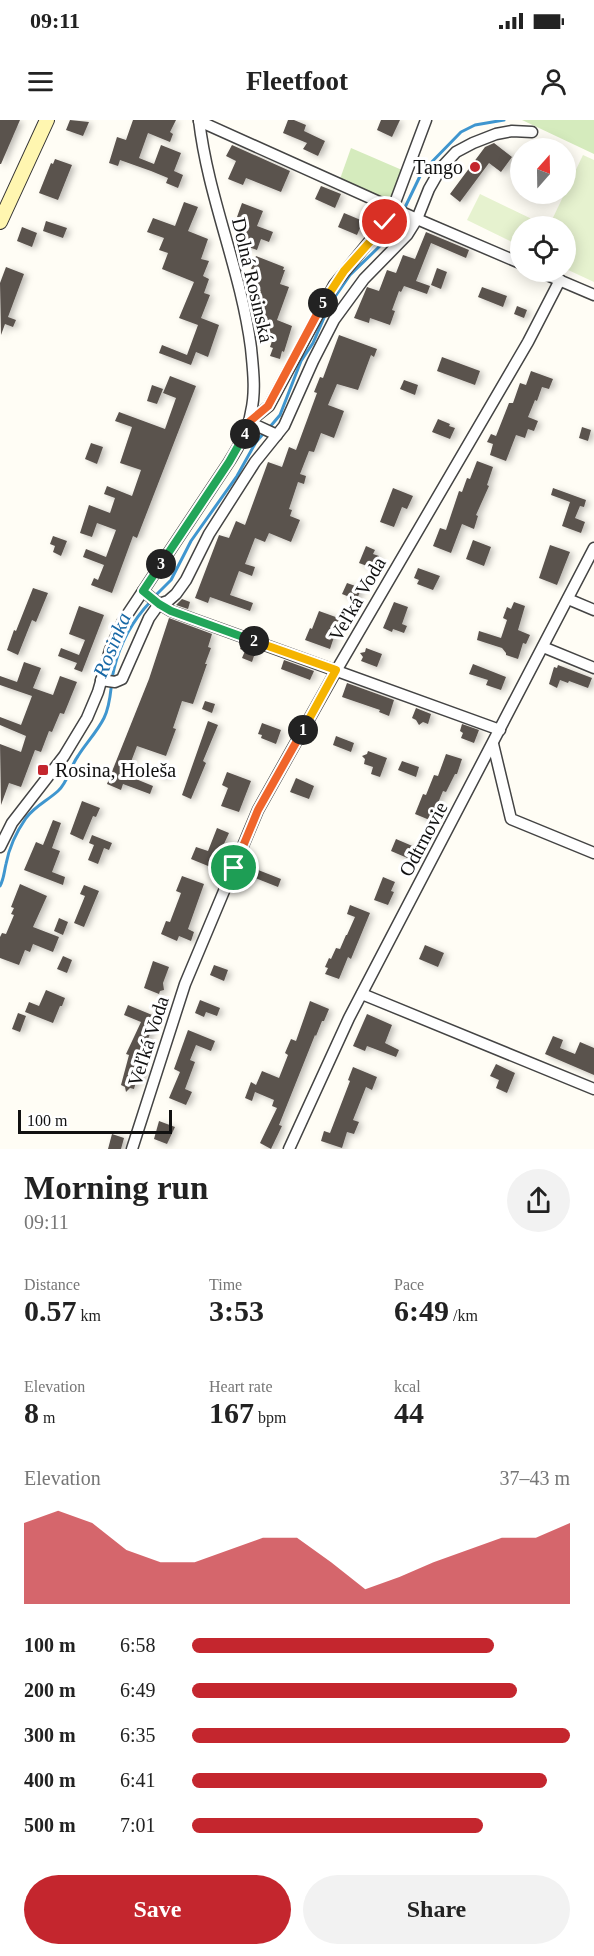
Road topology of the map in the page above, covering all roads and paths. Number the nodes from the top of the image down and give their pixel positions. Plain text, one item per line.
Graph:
1 (47, 120) edge
2 (426, 120) edge
3 (199, 121) edge
4 (532, 132) dead end
5 (405, 213) junction
6 (0, 222) edge
7 (510, 259) edge
8 (559, 282) edge
9 (565, 282) edge
10 (594, 295) edge
11 (249, 422) junction
12 (271, 432) junction
13 (594, 548) edge
14 (152, 598) junction
15 (568, 599) junction
16 (594, 610) edge
17 (543, 647) junction
18 (594, 668) edge
19 (336, 670) junction
20 (108, 682) junction
21 (500, 730) junction
22 (493, 744) junction
23 (0, 847) edge
24 (594, 853) edge
25 (362, 994) junction
26 (594, 1089) edge
27 (132, 1149) edge
28 (289, 1149) edge

1 - 6 street
2 - 5 street
3 - 5 street
3 - 11 street, Dolná Rosinská
4 - 5 street
5 - 7 street
5 - 11 street
5 - 12 street
8 - 19 street, Veľká Voda
9 - 10 street
11 - 12 street
11 - 14 street, Dolná Rosinská
12 - 14 street
13 - 15 street, Odtrnovie
14 - 19 street
14 - 20 street, Dolná Rosinská
14 - 20 street
15 - 16 street
15 - 17 street, Odtrnovie
17 - 18 street
17 - 21 street, Odtrnovie
19 - 21 street
19 - 27 street, Veľká Voda
20 - 23 street, Dolná Rosinská
21 - 22 street, Odtrnovie
22 - 24 street
22 - 25 street, Odtrnovie
25 - 26 street
25 - 28 street, Odtrnovie

